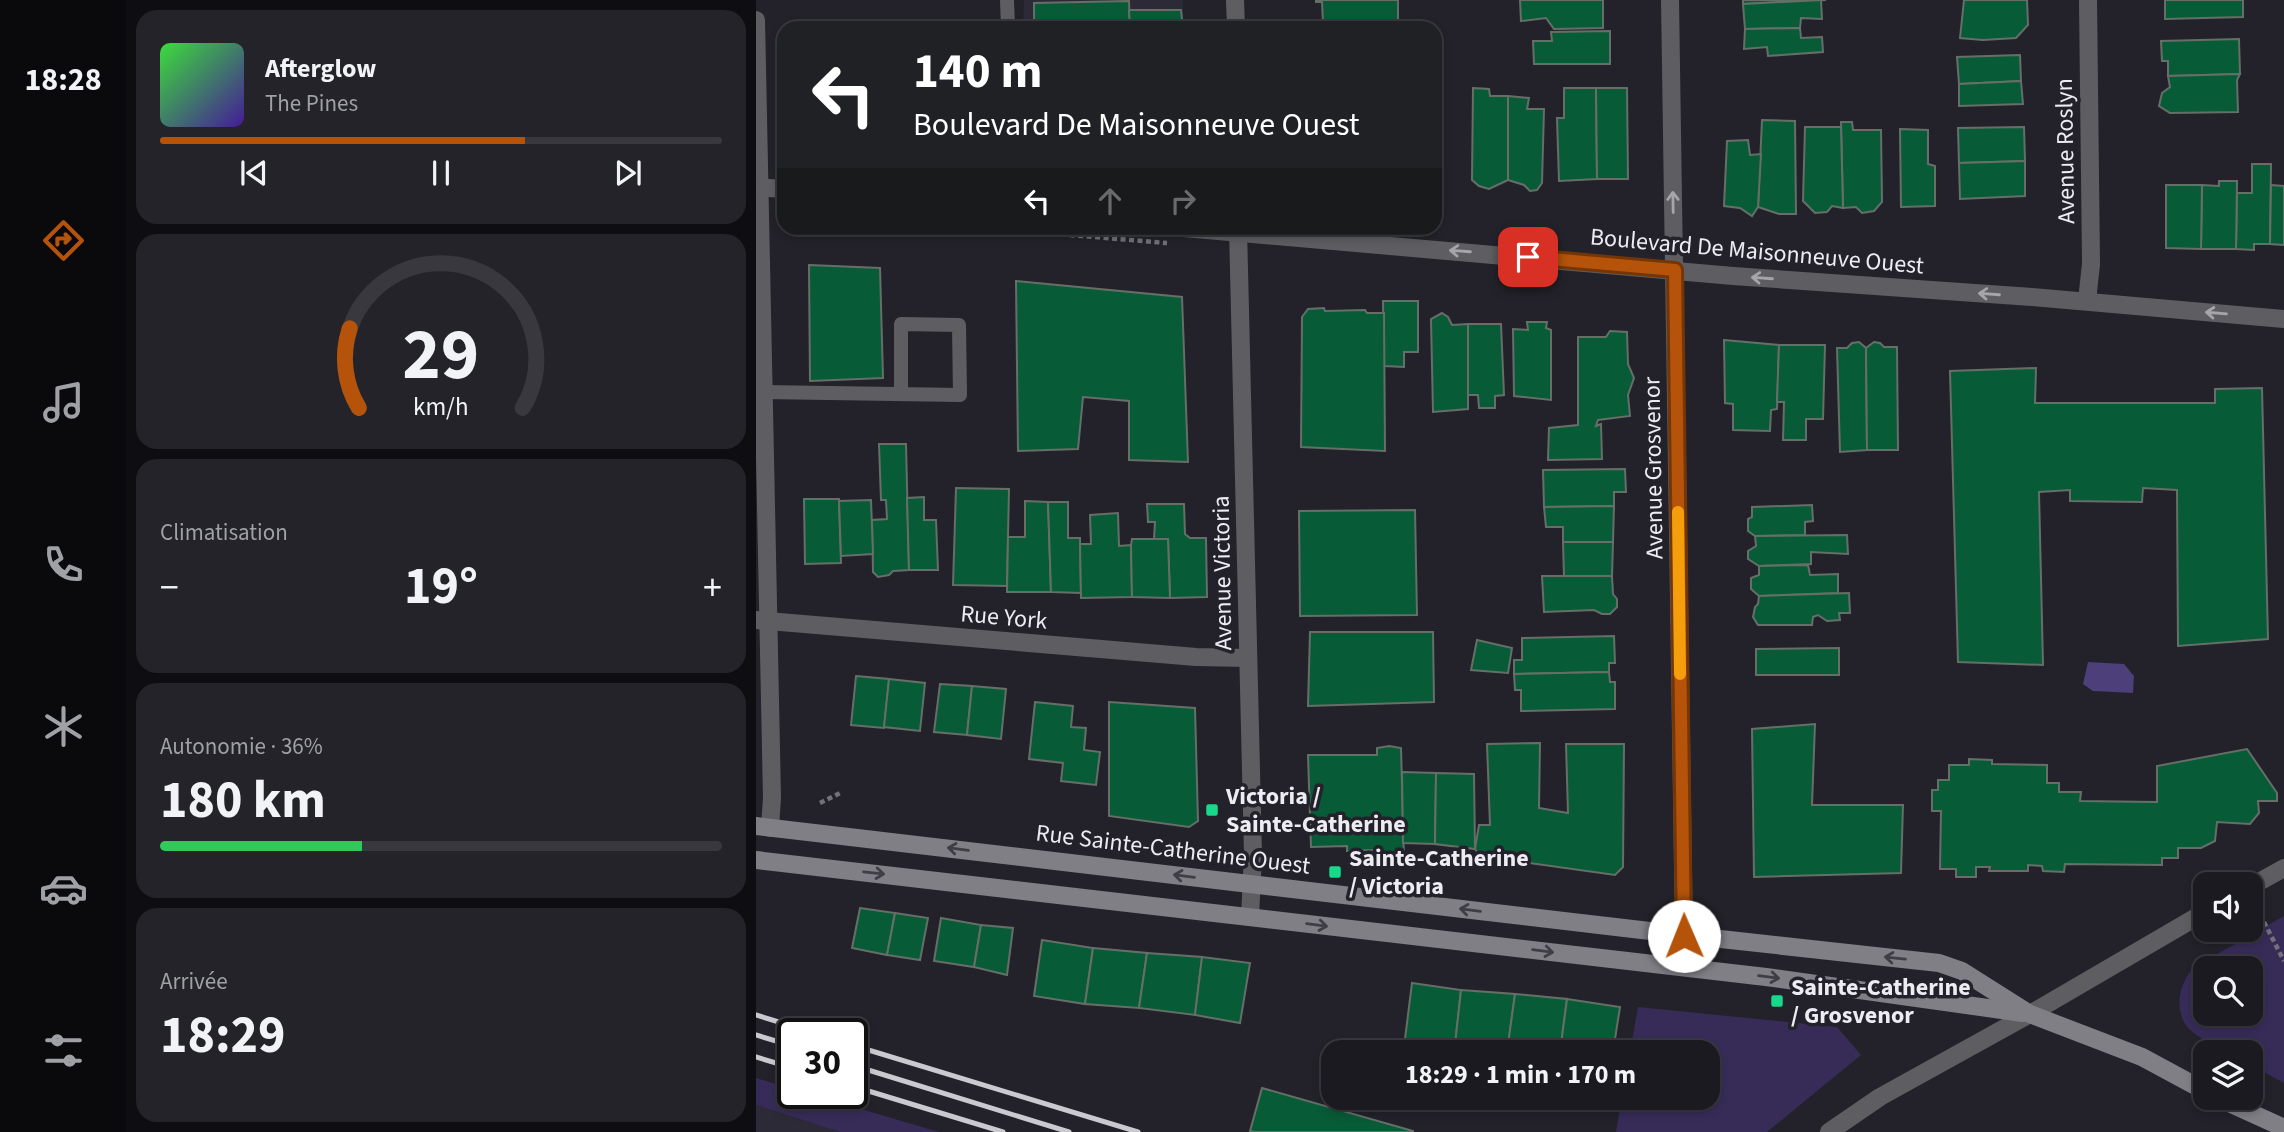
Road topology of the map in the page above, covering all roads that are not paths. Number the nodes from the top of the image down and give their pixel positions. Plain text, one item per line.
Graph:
1 (1007, 0) edge
2 (1235, 0) edge
3 (1670, 0) edge
4 (2088, 0) edge
5 (756, 20) edge
6 (1008, 21) edge
7 (1236, 21) edge
8 (758, 187) edge
9 (777, 188) edge
10 (1238, 235) edge
11 (1293, 235) edge
12 (1675, 270) junction
13 (2087, 301) junction
14 (2284, 319) edge
15 (763, 392) junction
16 (901, 394) junction
17 (762, 621) edge
18 (1248, 658) junction
19 (763, 827) edge
20 (756, 860) edge
21 (2284, 868) edge
22 (2263, 880) edge
23 (1251, 884) junction
24 (1250, 917) junction
25 (2193, 919) edge
26 (1684, 936) junction
27 (2030, 1014) junction
28 (2193, 1085) edge
29 (2245, 1110) edge
30 (2284, 1128) edge
31 (1829, 1132) edge

1 - 6 lane
2 - 7 street
12 -> 3 street, Avenue Grosvenor
4 - 13 street, Avenue Roslyn
5 - 8 street
8 - 9 street
8 - 15 street
10 - 18 street, Avenue Victoria
12 -> 11 street, Boulevard De Maisonneuve Ouest
13 -> 12 street, Boulevard De Maisonneuve Ouest
12 - 26 street, Avenue Grosvenor
14 -> 13 street, Boulevard De Maisonneuve Ouest
15 - 16 lane
15 - 17 street
16 - 16 lane
17 - 18 street, Rue York
17 - 19 street
18 - 23 street, Avenue Victoria
23 -> 19 main road, Rue Sainte-Catherine Ouest
20 -> 24 main road, Rue Sainte-Catherine Ouest
21 - 22 street
23 - 24 street, Avenue Victoria
26 -> 23 main road, Rue Sainte-Catherine Ouest
24 -> 27 main road, Rue Sainte-Catherine Ouest
25 - 27 street
27 -> 26 main road, Rue Sainte-Catherine Ouest
27 - 28 main road, Rue Sainte-Catherine Ouest
27 - 31 street
29 - 30 main road

